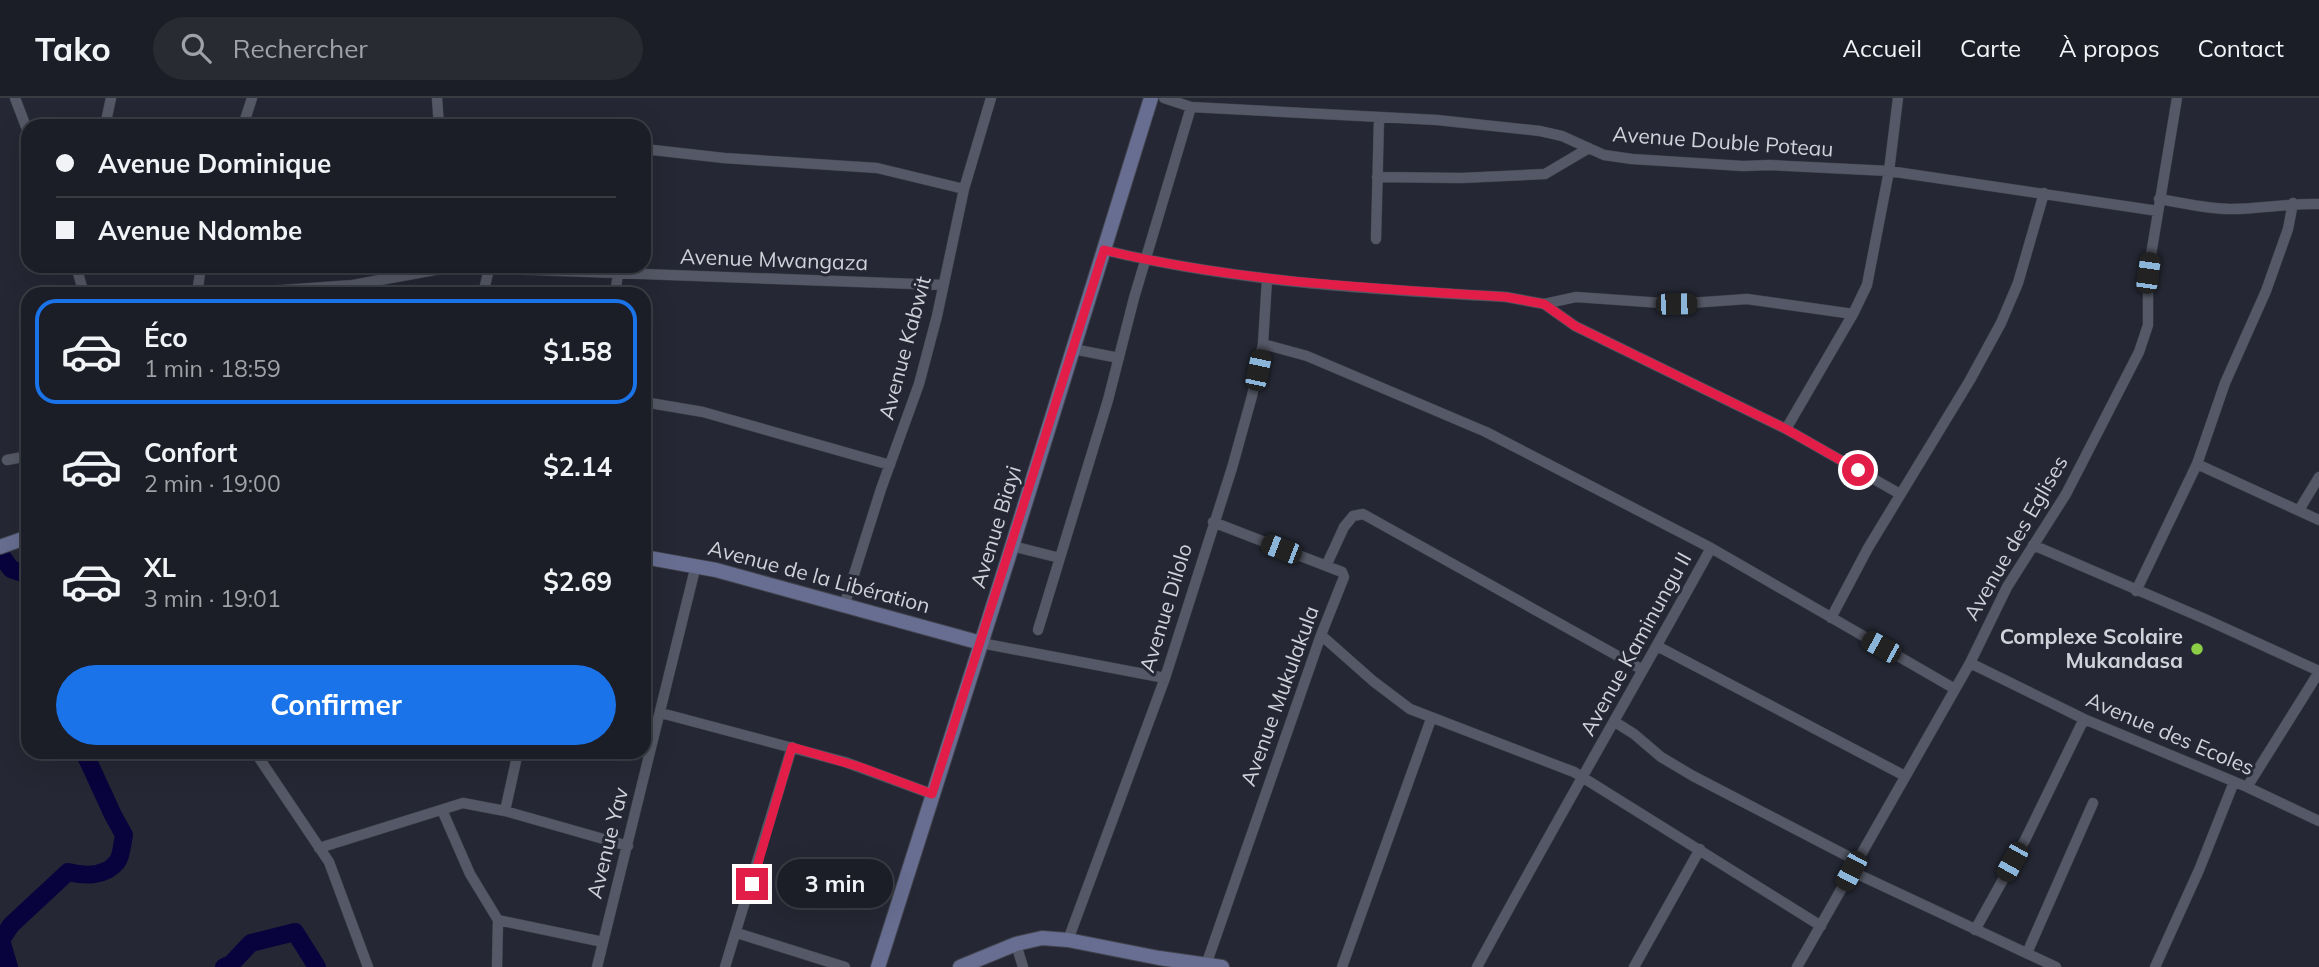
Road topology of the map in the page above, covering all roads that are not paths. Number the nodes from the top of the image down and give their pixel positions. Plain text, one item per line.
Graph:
1 (15, 98) edge
2 (111, 98) edge
3 (252, 98) edge
4 (437, 98) edge
5 (991, 98) edge
6 (1150, 98) edge
7 (1164, 98) edge
8 (1898, 98) edge
9 (2177, 98) edge
10 (1191, 107) junction
11 (1379, 118) junction
12 (23, 119) edge
13 (106, 119) edge
14 (245, 119) edge
15 (438, 119) edge
16 (1589, 149) junction
17 (651, 150) edge
18 (1889, 171) junction
19 (1377, 177) junction
20 (964, 189) junction
21 (2044, 193) junction
22 (2159, 200) junction
23 (2293, 204) junction
24 (2319, 204) edge
25 (2158, 211) junction
26 (1376, 239) dead end
27 (1104, 250) junction
28 (1145, 260) junction
29 (418, 273) edge
30 (592, 273) edge
31 (618, 274) junction
32 (1267, 279) junction
33 (943, 285) junction
34 (325, 287) edge
35 (616, 287) edge
36 (1544, 304) junction
37 (1853, 314) junction
38 (1263, 344) junction
39 (1073, 349) junction
40 (1119, 358) junction
41 (651, 403) edge
42 (1786, 429) junction
43 (21, 457) edge
44 (7, 460) dead end
45 (2197, 464) junction
46 (890, 465) junction
47 (2319, 477) edge
48 (1900, 494) junction
49 (2299, 510) junction
50 (2319, 520) edge
51 (1213, 522) junction
52 (2033, 545) junction
53 (1012, 547) junction
54 (1711, 548) junction
55 (651, 558) edge
56 (1060, 558) junction
57 (696, 565) junction
58 (1326, 566) junction
59 (2136, 591) junction
60 (844, 606) junction
61 (1831, 618) junction
62 (1038, 630) dead end
63 (1321, 635) junction
64 (981, 643) junction
65 (1657, 646) junction
66 (1970, 663) junction
67 (1643, 670) junction
68 (2319, 671) edge
69 (1165, 678) junction
70 (1955, 689) junction
71 (661, 713) junction
72 (1431, 719) junction
73 (2084, 719) junction
74 (1615, 722) junction
75 (792, 747) junction
76 (651, 753) edge
77 (259, 759) edge
78 (516, 759) edge
79 (650, 759) edge
80 (1905, 776) junction
81 (1584, 777) junction
82 (2234, 782) junction
83 (2247, 787) junction
84 (932, 794) junction
85 (2093, 803) dead end
86 (442, 810) junction
87 (505, 811) junction
88 (2319, 821) edge
89 (628, 846) junction
90 (319, 848) junction
91 (1700, 849) junction
92 (1857, 861) junction
93 (1851, 871) junction
94 (498, 920) junction
95 (1822, 926) junction
96 (1975, 930) junction
97 (737, 933) junction
98 (1068, 940) junction
99 (603, 942) junction
100 (1016, 944) junction
101 (2027, 953) junction
102 (1160, 962) edge
103 (1206, 965) junction
104 (368, 967) edge
105 (497, 967) edge
106 (597, 967) edge
107 (726, 967) edge
108 (845, 967) edge
109 (878, 967) edge
110 (960, 967) edge
111 (1023, 967) edge
112 (1222, 967) edge
113 (1342, 967) edge
114 (1477, 967) edge
115 (1634, 967) edge
116 (1797, 967) edge
117 (2056, 967) edge
118 (2155, 967) edge

1 - 12 street
2 - 13 street
3 - 14 street
4 - 15 street
5 - 20 street, Avenue Kabwit
6 - 27 street, Avenue Biayi
7 - 10 street, Avenue Double Poteau
8 - 18 street
9 - 22 street, Avenue des Eglises
10 - 11 street, Avenue Double Poteau
10 - 28 street
11 - 16 street, Avenue Double Poteau
11 - 19 street
16 - 18 street, Avenue Double Poteau
16 - 19 street
17 - 20 street
18 - 21 street, Avenue Double Poteau
18 - 37 street
19 - 26 street
20 - 33 street, Avenue Kabwit
21 - 25 street, Avenue Double Poteau
21 - 48 street
22 - 23 street
22 - 25 street, Avenue des Eglises
23 - 24 street
23 - 45 street
25 - 52 street, Avenue des Eglises
27 - 28 street
27 - 39 street, Avenue Biayi
28 - 32 street
28 - 40 street
29 - 34 street, Avenue Mwangaza
30 - 31 street, Avenue Mwangaza
31 - 33 street, Avenue Mwangaza
31 - 35 street
32 - 36 street
32 - 38 street, Avenue Dilolo
33 - 46 street, Avenue Kabwit
36 - 37 street
36 - 42 street
37 - 42 street
38 - 51 street, Avenue Dilolo
38 - 54 street
39 - 40 street
39 - 53 street, Avenue Biayi
40 - 56 street
41 - 46 street
42 - 48 street
43 - 44 street
45 - 49 street
45 - 59 street
46 - 60 street, Avenue Kabwit
47 - 49 street
48 - 61 street
49 - 50 street
51 - 58 street
51 - 69 street, Avenue Dilolo
52 - 59 street
52 - 66 street, Avenue des Eglises
53 - 56 street
53 - 64 street, Avenue Biayi
54 - 61 street, Avenue Kaminungu II
54 - 65 street, Avenue Kaminungu II
55 - 57 street, Avenue de la Libération
56 - 62 street
57 - 60 street, Avenue de la Libération
57 - 71 street, Avenue Yav
58 - 63 street, Avenue Mukulakula
58 - 67 street
59 - 68 street
60 - 64 street, Avenue de la Libération
61 - 70 street, Avenue Kaminungu II
63 - 72 street
63 - 103 street, Avenue Mukulakula
64 - 69 street
64 - 84 street, Avenue Biayi
65 - 67 street, Avenue Kaminungu II
65 - 80 street
66 - 70 street, Avenue des Eglises
66 - 73 street, Avenue des Ecoles
67 - 74 street, Avenue Kaminungu II
68 - 83 street
69 - 98 street, Avenue Dilolo
70 - 80 street, Avenue des Eglises
71 - 75 street
71 - 76 street, Avenue Yav
72 - 81 street
72 - 113 street
73 - 82 street, Avenue des Ecoles
73 - 96 street
74 - 81 street, Avenue Kaminungu II
74 - 92 street
75 - 84 street
75 - 97 street
77 - 90 street
78 - 87 street
79 - 89 street, Avenue Yav
80 - 92 street, Avenue des Eglises
81 - 91 street
81 - 114 street, Avenue Kaminungu II
82 - 83 street, Avenue des Ecoles
82 - 118 street
83 - 88 street, Avenue des Ecoles
84 - 109 street, Avenue Biayi
85 - 101 street
86 - 87 street
86 - 90 street
86 - 94 street
87 - 89 street
89 - 99 street, Avenue Yav
90 - 104 street
91 - 95 street
91 - 115 street
92 - 93 street, Avenue des Eglises
93 - 95 street, Avenue des Eglises
93 - 96 street
94 - 99 street
94 - 105 street
95 - 116 street, Avenue des Eglises
96 - 101 street
97 - 107 street
97 - 108 street
98 - 100 street
98 - 102 street
99 - 106 street, Avenue Yav
100 - 110 street
100 - 111 street
101 - 117 street
102 - 103 street
103 - 112 street

